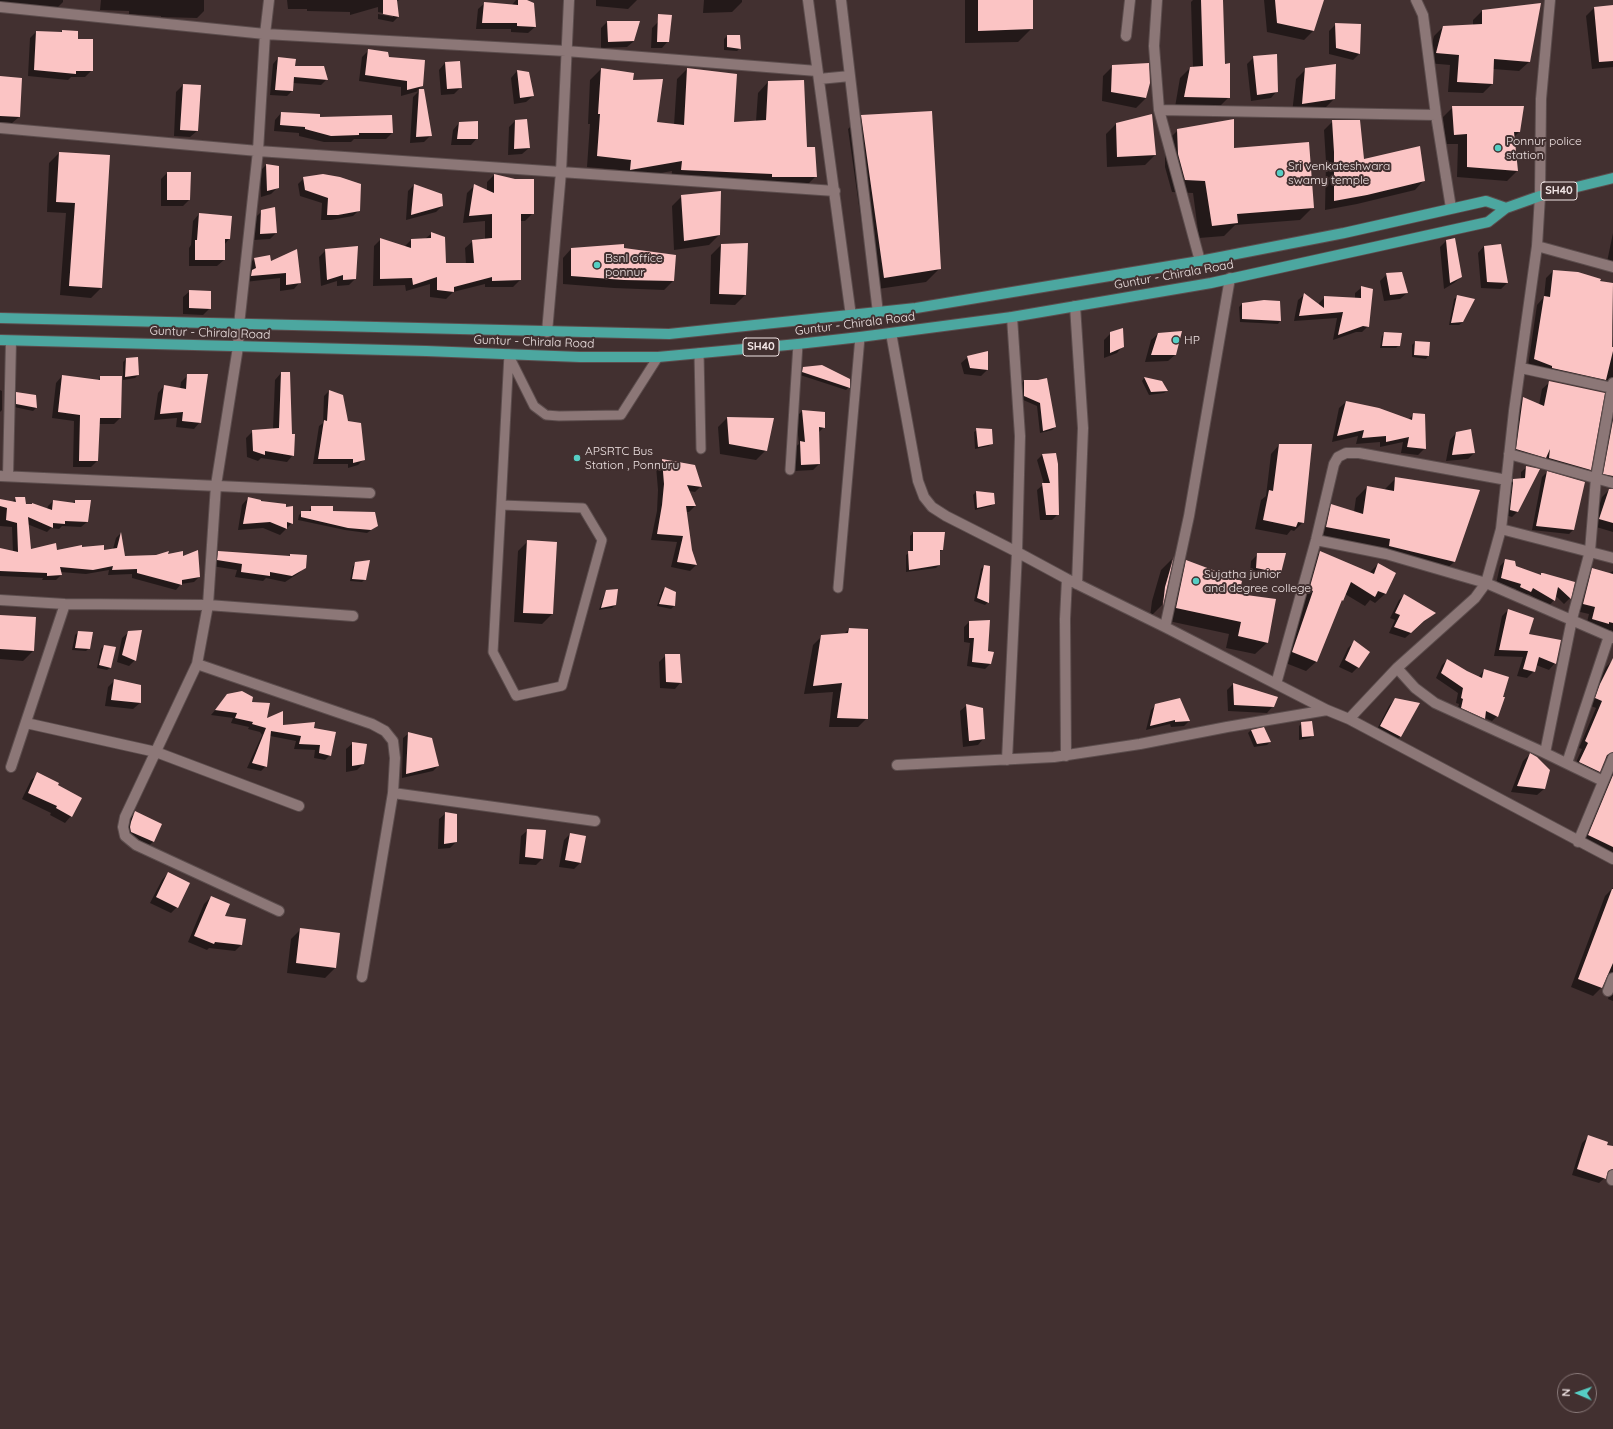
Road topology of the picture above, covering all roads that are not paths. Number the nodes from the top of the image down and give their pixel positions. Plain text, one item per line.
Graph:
1 (1, 0) edge
2 (269, 0) edge
3 (569, 0) edge
4 (808, 0) edge
5 (841, 0) edge
6 (1130, 0) edge
7 (1157, 0) edge
8 (1416, 0) edge
9 (1550, 0) edge
10 (0, 7) edge
11 (0, 16) edge
12 (265, 34) junction
13 (1126, 36) dead end
14 (566, 51) junction
15 (818, 75) junction
16 (850, 76) junction
17 (1159, 110) junction
18 (1436, 115) junction
19 (0, 128) edge
20 (258, 151) junction
21 (561, 172) junction
22 (1613, 178) edge
23 (835, 191) junction
24 (1540, 196) junction
25 (1451, 208) junction
26 (1506, 208) junction
27 (1537, 246) junction
28 (1200, 261) junction
29 (1613, 267) edge
30 (1230, 278) junction
31 (1076, 306) junction
32 (878, 313) junction
33 (851, 316) junction
34 (1012, 317) junction
35 (0, 318) edge
36 (239, 325) junction
37 (547, 332) junction
38 (891, 333) junction
39 (860, 337) junction
40 (0, 340) edge
41 (12, 340) junction
42 (798, 344) junction
43 (238, 347) junction
44 (509, 354) junction
45 (699, 354) junction
46 (658, 357) junction
47 (1521, 368) junction
48 (1613, 386) edge
49 (701, 449) dead end
50 (1509, 454) junction
51 (790, 470) dead end
52 (4, 476) edge
53 (1596, 478) junction
54 (1507, 480) junction
55 (1613, 483) edge
56 (216, 485) junction
57 (370, 493) dead end
58 (501, 506) junction
59 (1501, 529) junction
60 (1316, 540) junction
61 (1590, 551) junction
62 (1017, 552) junction
63 (1613, 558) edge
64 (1067, 579) junction
65 (1486, 583) junction
66 (1077, 584) junction
67 (838, 588) dead end
68 (0, 600) edge
69 (64, 604) junction
70 (208, 605) junction
71 (353, 616) dead end
72 (1572, 619) junction
73 (1165, 627) junction
74 (1611, 637) edge
75 (197, 664) junction
76 (1397, 668) junction
77 (1276, 684) junction
78 (1327, 710) junction
79 (1349, 719) junction
80 (26, 723) junction
81 (156, 752) junction
82 (1545, 753) junction
83 (1066, 756) junction
84 (1613, 758) edge
85 (1007, 760) junction
86 (1567, 763) junction
87 (897, 765) dead end
88 (11, 767) dead end
89 (1603, 781) junction
90 (393, 793) junction
91 (299, 806) dead end
92 (595, 820) dead end
93 (1578, 842) junction
94 (1613, 859) edge
95 (279, 911) dead end
96 (362, 978) dead end
97 (1613, 978) edge
98 (1608, 991) dead end

1 - 10 street
2 - 12 street
3 - 14 street
4 - 15 street
5 - 16 street
6 - 13 street
7 - 17 street
8 - 18 street
9 - 24 street
10 - 11 street
10 - 12 street
12 - 14 street
12 - 20 street
14 - 15 street
14 - 21 street
15 - 16 street
15 - 23 street
16 - 32 street
17 - 18 street
17 - 28 street
18 - 25 street
19 - 20 street
20 - 21 street
20 - 36 street
21 - 23 street
21 - 37 street
22 - 24 main road, Guntur - Chirala Road / SH40
23 - 33 street
24 - 26 main road, Guntur - Chirala Road / SH40
24 - 27 street
25 - 26 main road, Guntur - Chirala Road / SH40
25 - 28 main road, Guntur - Chirala Road / SH40
26 - 30 main road, Guntur - Chirala Road / SH40
27 - 29 street
27 - 47 street
28 - 32 main road, Guntur - Chirala Road / SH40
30 - 31 main road, Guntur - Chirala Road / SH40
30 - 73 street
31 - 34 main road, Guntur - Chirala Road / SH40
31 - 66 street
32 - 33 main road, Guntur - Chirala Road / SH40
33 - 37 main road, Guntur - Chirala Road / SH40
34 - 38 main road, Guntur - Chirala Road / SH40
34 - 62 street
35 - 36 main road, Guntur - Chirala Road / SH40
36 - 37 main road, Guntur - Chirala Road / SH40
36 - 43 street
38 - 39 main road, Guntur - Chirala Road / SH40
38 - 62 street
39 - 42 main road, Guntur - Chirala Road / SH40
39 - 67 lane
40 - 41 main road, Guntur - Chirala Road / SH40
41 - 43 main road, Guntur - Chirala Road / SH40
41 - 52 street
42 - 45 main road, Guntur - Chirala Road / SH40
42 - 51 lane
43 - 44 main road, Guntur - Chirala Road / SH40
43 - 56 street
44 - 46 main road, Guntur - Chirala Road / SH40
44 - 46 lane
44 - 58 lane
45 - 46 main road, Guntur - Chirala Road / SH40
45 - 49 lane
47 - 48 street
47 - 50 street
48 - 53 street
50 - 53 street
50 - 54 street
52 - 56 street
53 - 55 street
53 - 61 street
54 - 59 street
54 - 60 street
56 - 57 street
56 - 70 street
58 - 58 lane
59 - 61 street
59 - 65 street
60 - 65 street
60 - 77 street
61 - 63 street
61 - 72 street
62 - 64 street
62 - 85 street
64 - 66 street
64 - 83 street
65 - 72 street
65 - 76 street
66 - 73 street
68 - 69 street
69 - 70 street
69 - 80 street
70 - 71 street
70 - 75 street
72 - 74 street
72 - 82 street
73 - 77 street
74 - 86 street
75 - 81 street
75 - 90 street
76 - 79 street
76 - 82 street
77 - 78 street
78 - 79 street
78 - 83 street
79 - 93 street
80 - 81 street
80 - 88 street
81 - 91 street
81 - 95 street
82 - 86 street
83 - 85 street
84 - 89 street
85 - 87 street
86 - 89 street
89 - 93 street
90 - 92 street
90 - 96 street
93 - 94 street
97 - 98 street

